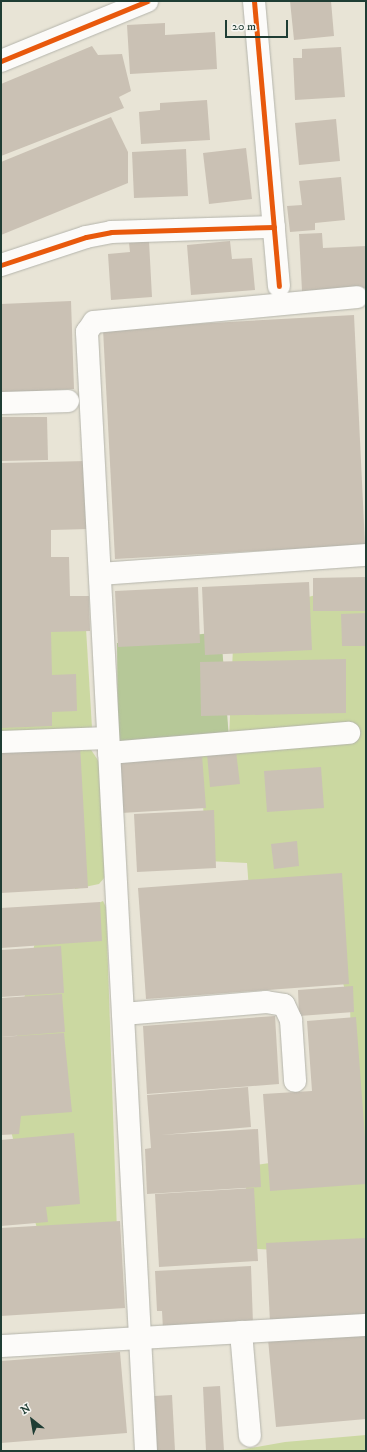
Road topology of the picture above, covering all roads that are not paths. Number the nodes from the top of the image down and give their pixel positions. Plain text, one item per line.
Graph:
1 (147, 1) edge
2 (254, 1) edge
3 (3, 54) edge
4 (274, 227) junction
5 (1, 265) edge
6 (279, 286) dead end
7 (357, 298) dead end
8 (68, 401) dead end
9 (1, 403) edge
10 (366, 555) edge
11 (100, 574) junction
12 (349, 733) dead end
13 (1, 742) edge
14 (109, 746) junction
15 (123, 1014) junction
16 (295, 1081) dead end
17 (366, 1325) edge
18 (241, 1332) junction
19 (140, 1338) junction
20 (1, 1346) edge
21 (250, 1436) dead end
22 (146, 1451) edge

1 - 3 street
2 - 4 street
4 - 5 street
4 - 6 street
7 - 11 street
8 - 9 street
10 - 11 street
11 - 14 street
12 - 14 street
13 - 14 street
14 - 15 street
15 - 16 street
15 - 19 street
17 - 18 street
18 - 19 street
18 - 21 street
19 - 20 street
19 - 22 street

